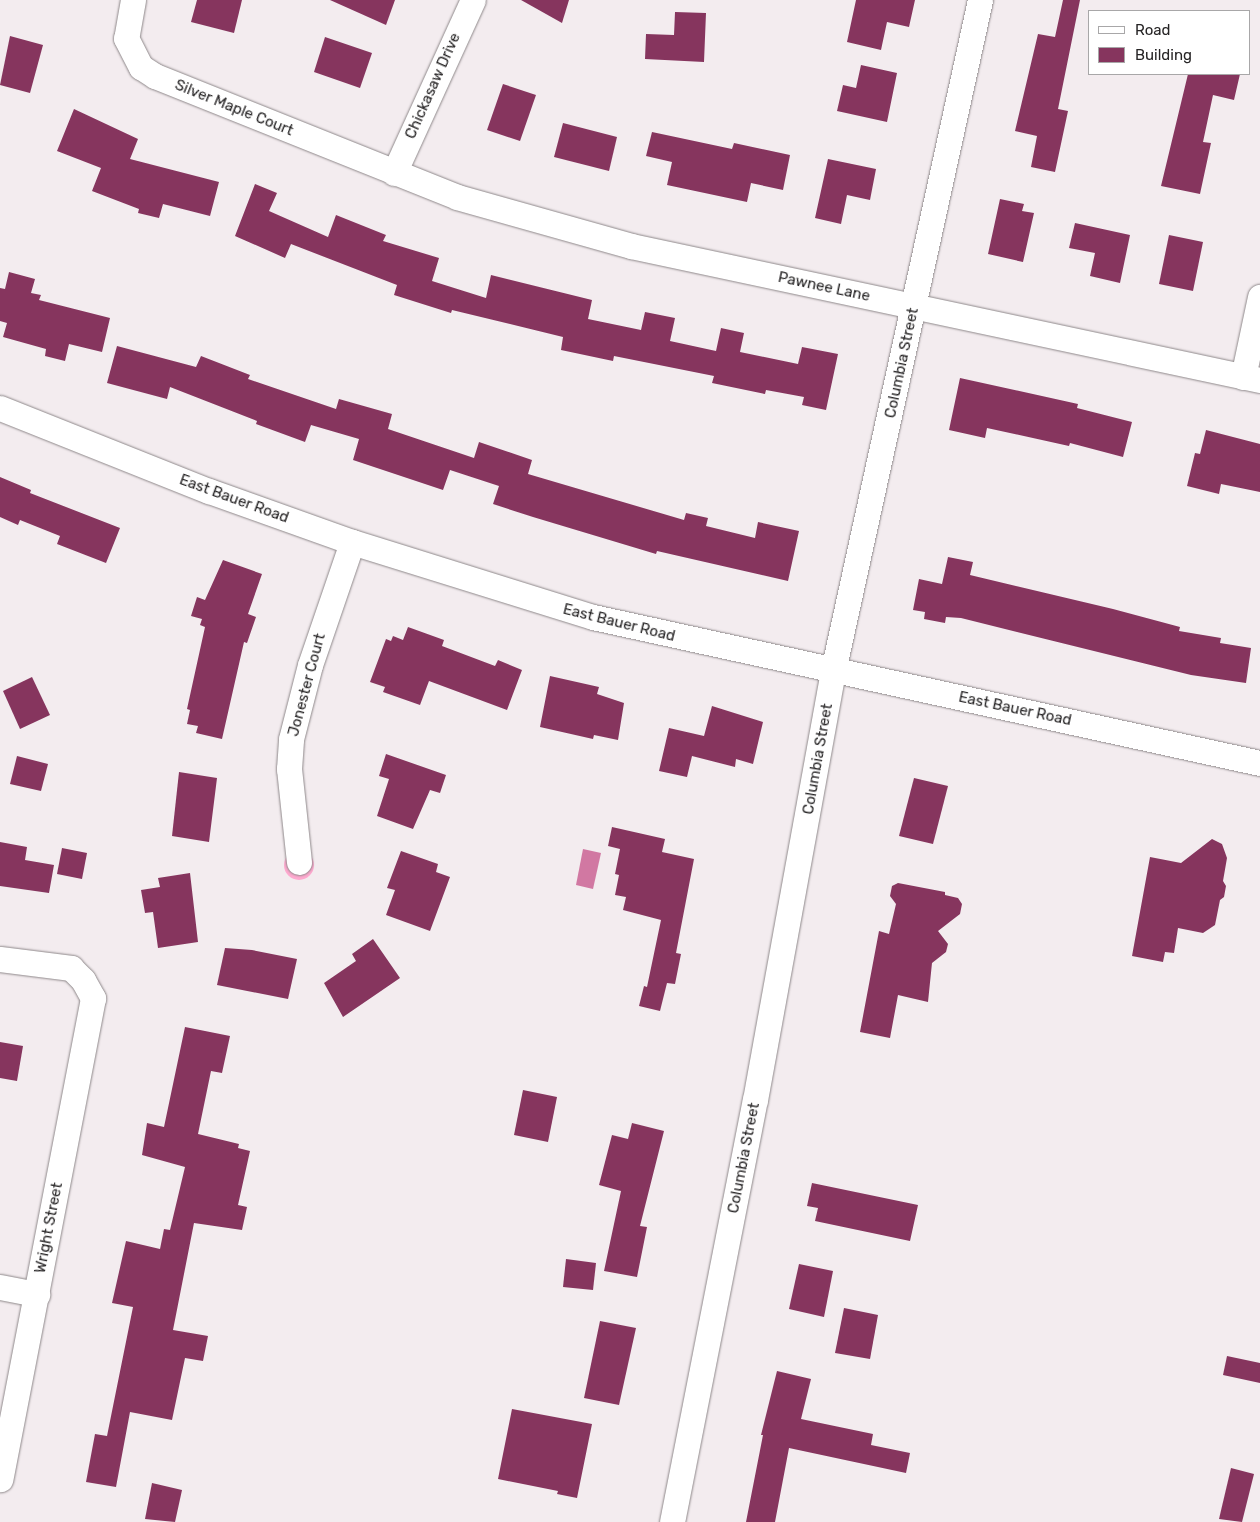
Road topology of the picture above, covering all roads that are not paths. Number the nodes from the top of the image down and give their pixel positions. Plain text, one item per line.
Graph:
1 (133, 0) edge
2 (473, 0) edge
3 (980, 0) edge
4 (394, 173) junction
5 (1260, 297) edge
6 (914, 306) junction
7 (1251, 378) edge
8 (0, 408) edge
9 (352, 542) junction
10 (833, 671) junction
11 (1260, 763) edge
12 (299, 862) dead end
13 (0, 959) edge
14 (0, 1288) edge
15 (37, 1294) junction
16 (0, 1478) edge
17 (672, 1522) edge

1 - 4 street, Silver Maple Court
2 - 4 street, Chickasaw Drive
3 - 6 street, Columbia Street
4 - 6 street, Pawnee Lane
5 - 7 street
6 - 7 street, Pawnee Lane
6 - 10 street, Columbia Street
8 - 9 street, East Bauer Road
9 - 10 street, East Bauer Road
9 - 12 street, Jonester Court
10 - 11 street, East Bauer Road
10 - 17 street, Columbia Street
13 - 15 street, Wright Street
14 - 15 street
15 - 16 street, Wright Street

